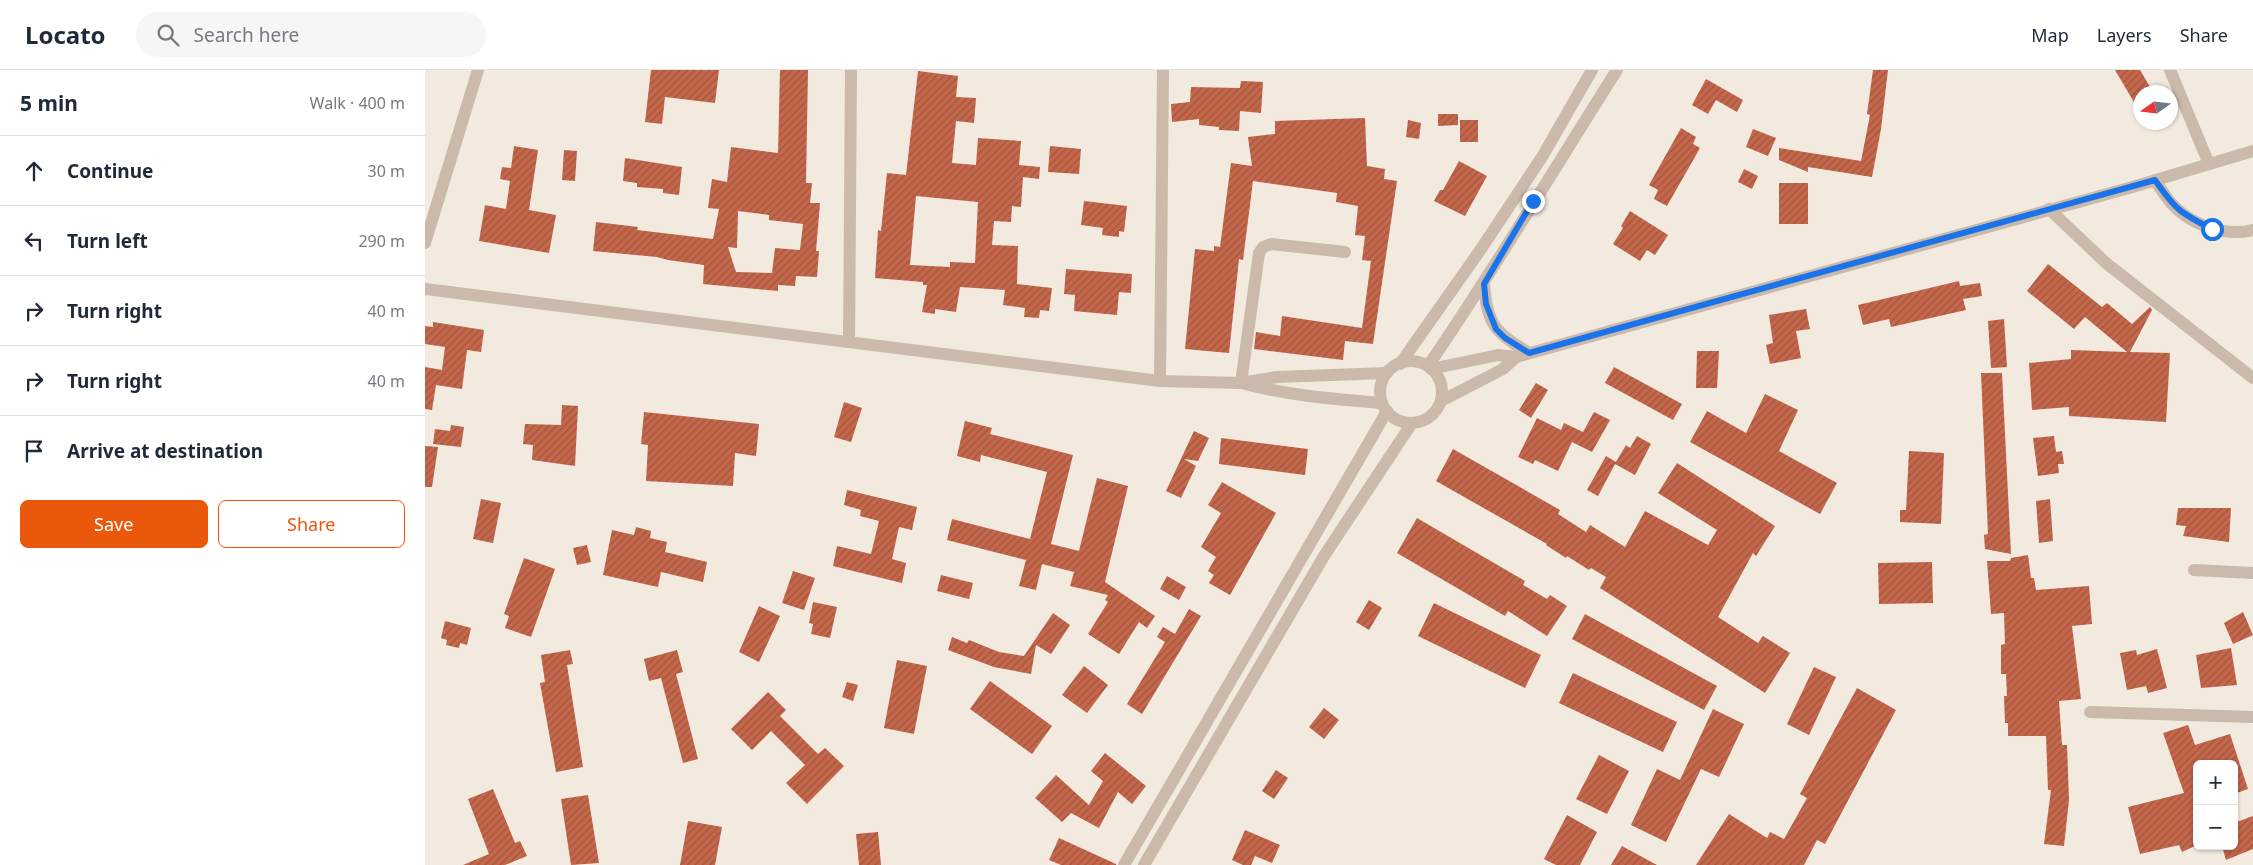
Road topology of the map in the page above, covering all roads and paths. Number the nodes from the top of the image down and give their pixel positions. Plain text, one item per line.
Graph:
1 (478, 70) edge
2 (851, 70) edge
3 (1163, 70) edge
4 (1592, 70) edge
5 (1617, 70) edge
6 (2170, 70) edge
7 (2253, 151) edge
8 (2209, 164) junction
9 (2155, 180) junction
10 (2049, 209) junction
11 (2253, 230) edge
12 (425, 243) edge
13 (1345, 252) dead end
14 (1484, 284) junction
15 (425, 289) edge
16 (849, 342) junction
17 (1529, 353) junction
18 (1516, 357) junction
19 (1400, 364) junction
20 (1430, 368) junction
21 (1387, 373) junction
22 (2253, 378) edge
23 (1160, 380) junction
24 (1241, 383) junction
25 (1441, 401) junction
26 (1385, 407) junction
27 (1412, 423) junction
28 (2194, 570) dead end
29 (2253, 573) edge
30 (2090, 712) dead end
31 (2253, 717) edge
32 (1124, 865) edge
33 (1144, 865) edge

1 - 12 street
2 - 16 street
3 - 23 street
4 - 19 street
5 - 14 street
6 - 8 street
7 - 8 street
8 - 9 street
9 - 10 street
9 - 11 street
10 - 17 street
10 - 22 street
13 - 24 street
14 - 17 street
14 - 20 street
15 - 16 street
16 - 23 street
17 - 18 street
18 - 20 street
18 - 25 street
19 - 20 street
19 - 21 street
20 - 25 street
21 - 24 street
21 - 26 street
23 - 24 street
24 - 26 street
25 - 27 street
26 - 27 street
26 - 32 street
27 - 33 street
28 - 29 street
30 - 31 street

